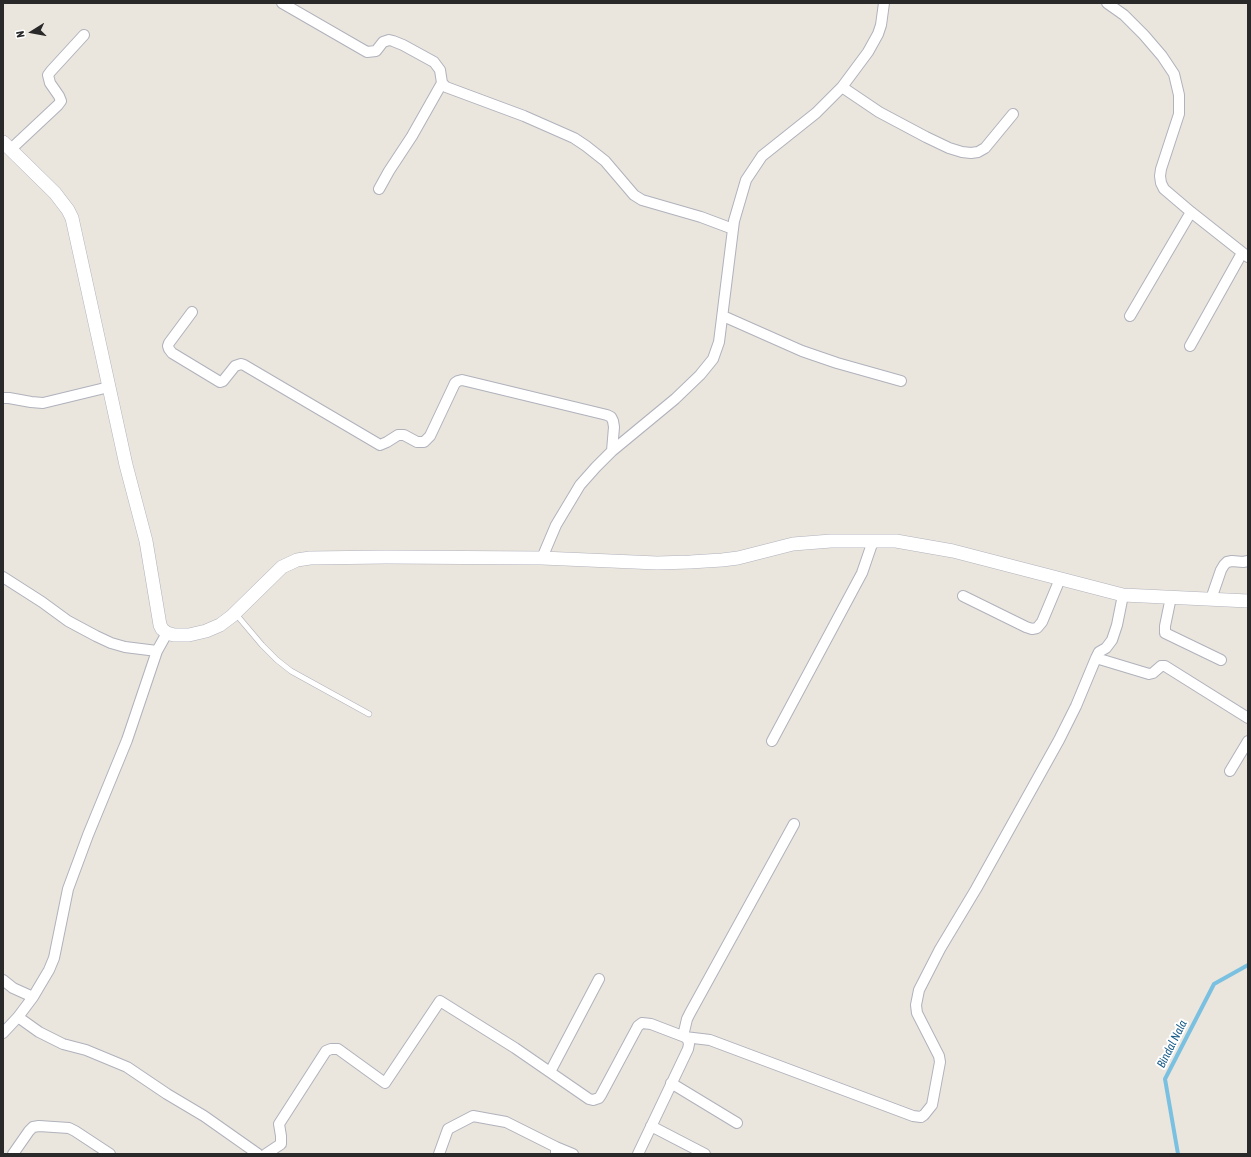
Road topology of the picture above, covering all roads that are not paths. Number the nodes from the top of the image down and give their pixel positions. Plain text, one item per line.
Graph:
1 (282, 3) edge
2 (884, 3) edge
3 (1107, 3) edge
4 (84, 35) dead end
5 (442, 83) junction
6 (842, 87) junction
7 (1013, 114) dead end
8 (7, 146) edge
9 (379, 189) dead end
10 (1191, 212) junction
11 (733, 229) junction
12 (1245, 255) edge
13 (192, 312) dead end
14 (723, 316) junction
15 (1130, 316) dead end
16 (1190, 346) dead end
17 (901, 381) dead end
18 (109, 388) junction
19 (3, 398) edge
20 (612, 451) junction
21 (872, 541) junction
22 (542, 558) junction
23 (1248, 561) edge
24 (3, 577) edge
25 (1060, 579) junction
26 (1123, 595) junction
27 (963, 596) dead end
28 (1171, 597) junction
29 (1211, 599) junction
30 (1248, 601) edge
31 (235, 613) junction
32 (167, 633) junction
33 (157, 651) junction
34 (1096, 658) junction
35 (1222, 660) dead end
36 (368, 714) dead end
37 (1248, 718) edge
38 (772, 741) dead end
39 (1248, 741) edge
40 (1230, 771) dead end
41 (794, 824) dead end
42 (599, 979) dead end
43 (3, 980) edge
44 (33, 997) junction
45 (18, 1017) junction
46 (3, 1033) edge
47 (684, 1036) junction
48 (550, 1072) junction
49 (671, 1084) junction
50 (738, 1123) dead end
51 (651, 1126) junction
52 (556, 1151) edge
53 (12, 1154) edge
54 (110, 1154) edge
55 (258, 1154) edge
56 (266, 1154) edge
57 (439, 1154) edge
58 (573, 1154) edge
59 (638, 1154) edge
60 (705, 1154) edge

1 - 5 street
2 - 6 street
3 - 10 street
4 - 8 street
5 - 9 street
5 - 11 street
6 - 7 street
6 - 11 street
8 - 18 street
10 - 12 street
10 - 15 street
11 - 14 street
12 - 16 street
13 - 20 street
14 - 17 street
14 - 20 street
18 - 19 street
18 - 32 street
20 - 22 street
21 - 22 street
21 - 25 street
21 - 38 street
22 - 31 street
23 - 29 street
24 - 33 street
25 - 26 street
25 - 27 street
26 - 28 street
26 - 34 street
28 - 29 street
28 - 35 street
29 - 30 street
31 - 32 street
31 - 36 lane
32 - 33 street
33 - 44 street
34 - 37 street
34 - 47 street
39 - 40 street
41 - 47 street
42 - 48 street
43 - 44 street
44 - 45 street
45 - 46 street
45 - 55 street
47 - 48 street
47 - 49 street
48 - 56 street
49 - 50 street
49 - 51 street
51 - 59 street
51 - 60 street
52 - 57 street
52 - 58 street
53 - 54 street

